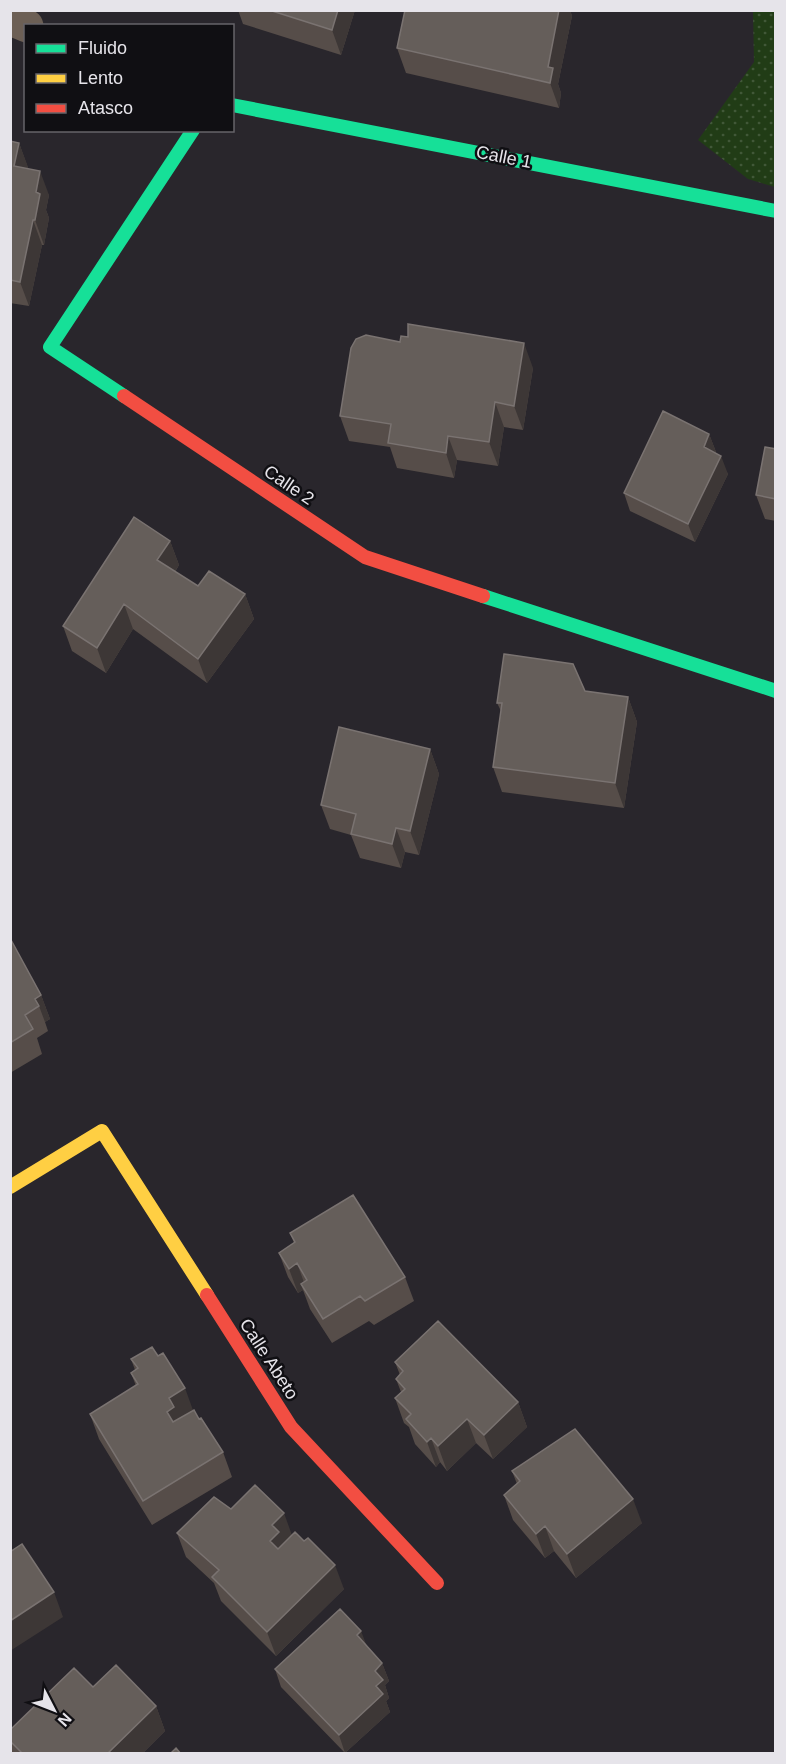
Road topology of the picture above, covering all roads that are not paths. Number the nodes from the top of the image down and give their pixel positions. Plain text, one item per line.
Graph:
1 (10, 18) edge
2 (24, 25) edge
3 (234, 105) edge
4 (192, 132) edge
5 (776, 211) edge
6 (776, 691) edge
7 (10, 1186) edge
8 (437, 1583) dead end

1 - 2 street
3 - 5 street, Calle 1
4 - 6 street, Calle 2
7 - 8 street, Calle Abeto

